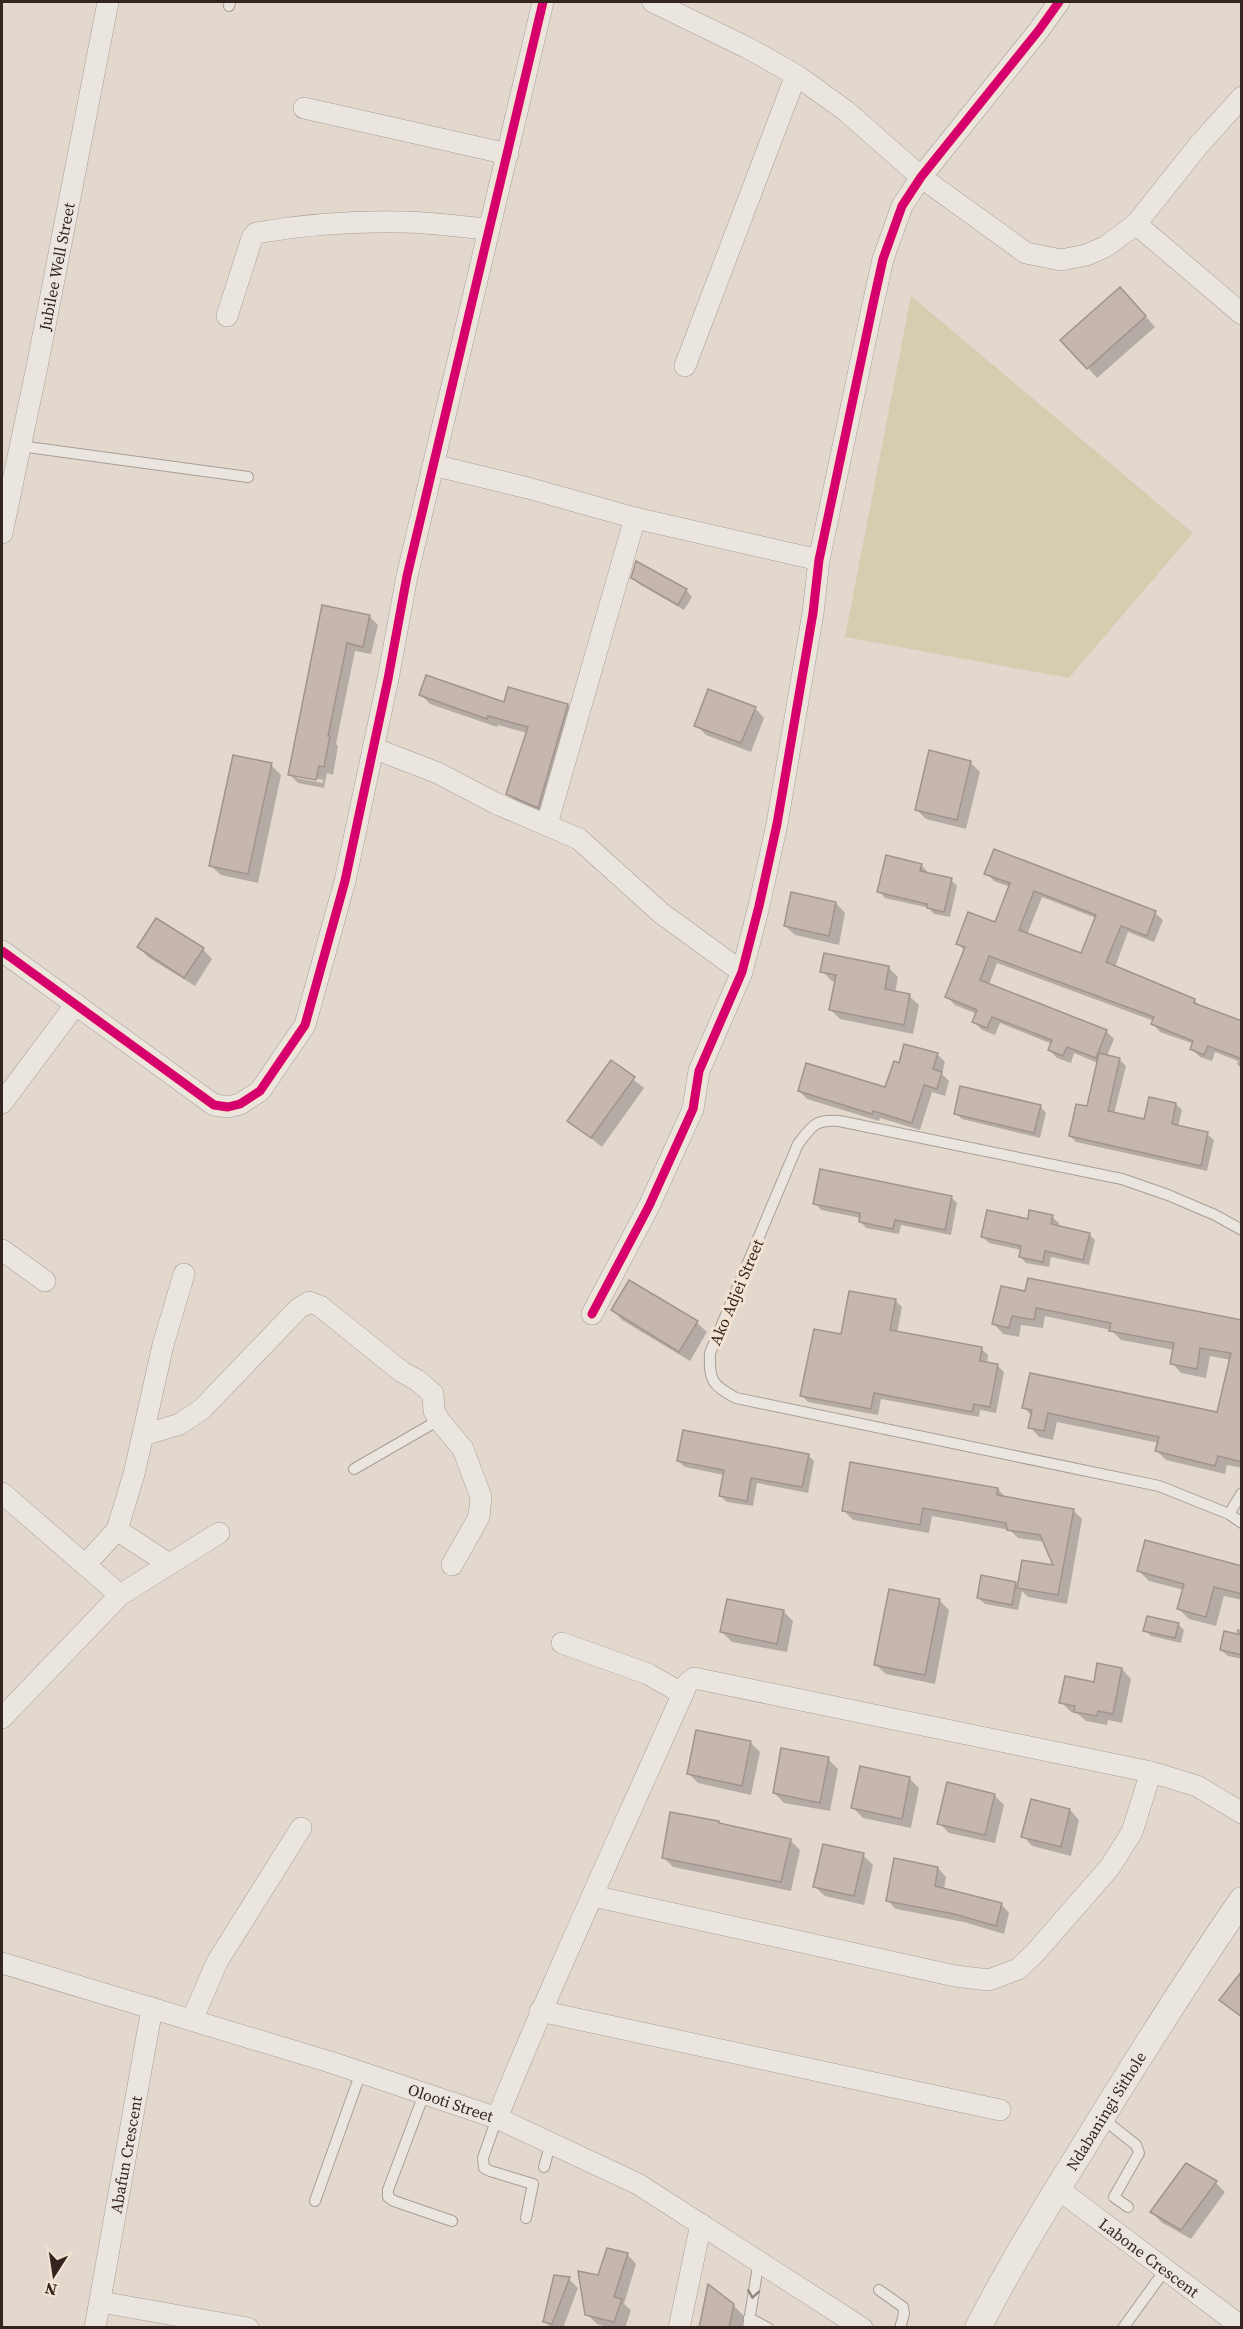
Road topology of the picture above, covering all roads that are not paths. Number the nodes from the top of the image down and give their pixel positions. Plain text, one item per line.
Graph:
1 (108, 2) edge
2 (543, 2) edge
3 (1059, 2) edge
4 (661, 3) edge
5 (796, 75) junction
6 (1242, 96) edge
7 (304, 108) dead end
8 (508, 154) junction
9 (921, 177) junction
10 (1136, 224) junction
11 (489, 229) junction
12 (1242, 314) edge
13 (227, 316) dead end
14 (685, 366) dead end
15 (20, 446) junction
16 (433, 465) junction
17 (248, 477) dead end
18 (635, 518) junction
19 (2, 533) edge
20 (819, 560) junction
21 (374, 748) junction
22 (547, 824) junction
23 (2, 951) edge
24 (742, 972) junction
25 (76, 1004) junction
26 (2, 1103) edge
27 (1242, 1230) edge
28 (2, 1250) edge
29 (184, 1274) dead end
30 (45, 1281) dead end
31 (592, 1314) dead end
32 (439, 1420) junction
33 (144, 1436) junction
34 (354, 1469) dead end
35 (2, 1493) edge
36 (1242, 1493) edge
37 (1229, 1514) junction
38 (1242, 1523) edge
39 (117, 1530) junction
40 (219, 1533) dead end
41 (169, 1564) junction
42 (85, 1565) junction
43 (452, 1565) dead end
44 (120, 1595) junction
45 (562, 1643) dead end
46 (683, 1694) junction
47 (2, 1718) edge
48 (1151, 1772) junction
49 (1242, 1813) edge
50 (301, 1828) dead end
51 (593, 1896) junction
52 (1242, 1900) edge
53 (2, 1963) edge
54 (152, 2008) junction
55 (540, 2011) junction
56 (192, 2020) junction
57 (361, 2072) junction
58 (424, 2094) junction
59 (1000, 2110) dead end
60 (497, 2118) junction
61 (1102, 2118) junction
62 (551, 2142) junction
63 (544, 2167) dead end
64 (1058, 2189) junction
65 (315, 2201) dead end
66 (1128, 2207) dead end
67 (526, 2218) dead end
68 (452, 2221) dead end
69 (701, 2224) junction
70 (759, 2260) junction
71 (1165, 2270) junction
72 (879, 2290) dead end
73 (100, 2302) junction
74 (749, 2323) edge
75 (1242, 2327) edge
76 (95, 2328) edge
77 (248, 2328) edge
78 (679, 2328) edge
79 (768, 2328) edge
80 (862, 2328) edge
81 (900, 2328) edge
82 (978, 2328) edge
83 (1123, 2328) edge

1 - 15 street, Jubilee Well Street
2 - 8 street
3 - 9 street
4 - 5 street
5 - 9 street
5 - 14 street
6 - 10 street
7 - 8 street
8 - 11 street
9 - 10 street
9 - 20 street
10 - 12 street
11 - 13 street
11 - 16 street
15 - 17 lane
15 - 19 street, Jubilee Well Street
16 - 18 street
16 - 21 street
18 - 20 street
18 - 22 street
20 - 24 street
21 - 22 street
21 - 25 street
22 - 24 street
23 - 25 street
24 - 31 street
25 - 26 street
27 - 37 lane, Ako Adjei Street
28 - 30 street
29 - 33 street
32 - 33 street
32 - 34 lane
32 - 43 street
33 - 39 street
35 - 42 street
36 - 37 lane
37 - 38 lane
39 - 41 street
39 - 42 street
40 - 41 street
41 - 44 street
42 - 44 street
44 - 47 street
45 - 46 street
46 - 48 street
46 - 51 street
48 - 49 street
48 - 51 street
50 - 56 street
51 - 55 street
52 - 61 street, Ndabaningi Sithole
53 - 54 street, Olooti Street
54 - 56 street, Olooti Street
54 - 73 street, Abafun Crescent
55 - 59 street
55 - 60 street
56 - 57 street, Olooti Street
57 - 58 street, Olooti Street
57 - 65 lane
58 - 60 street, Olooti Street
58 - 68 lane
60 - 62 street, Olooti Street
60 - 67 lane
61 - 64 street, Ndabaningi Sithole
61 - 66 lane
62 - 63 lane
62 - 69 street, Olooti Street
64 - 71 street, Labone Crescent
64 - 82 street, Ndabaningi Sithole
69 - 70 street, Olooti Street
69 - 78 street
70 -> 74 lane
70 - 80 street, Olooti Street
71 - 75 street, Labone Crescent
71 - 83 lane
72 - 81 lane
73 - 76 street, Abafun Crescent
73 - 77 street
74 - 79 lane

